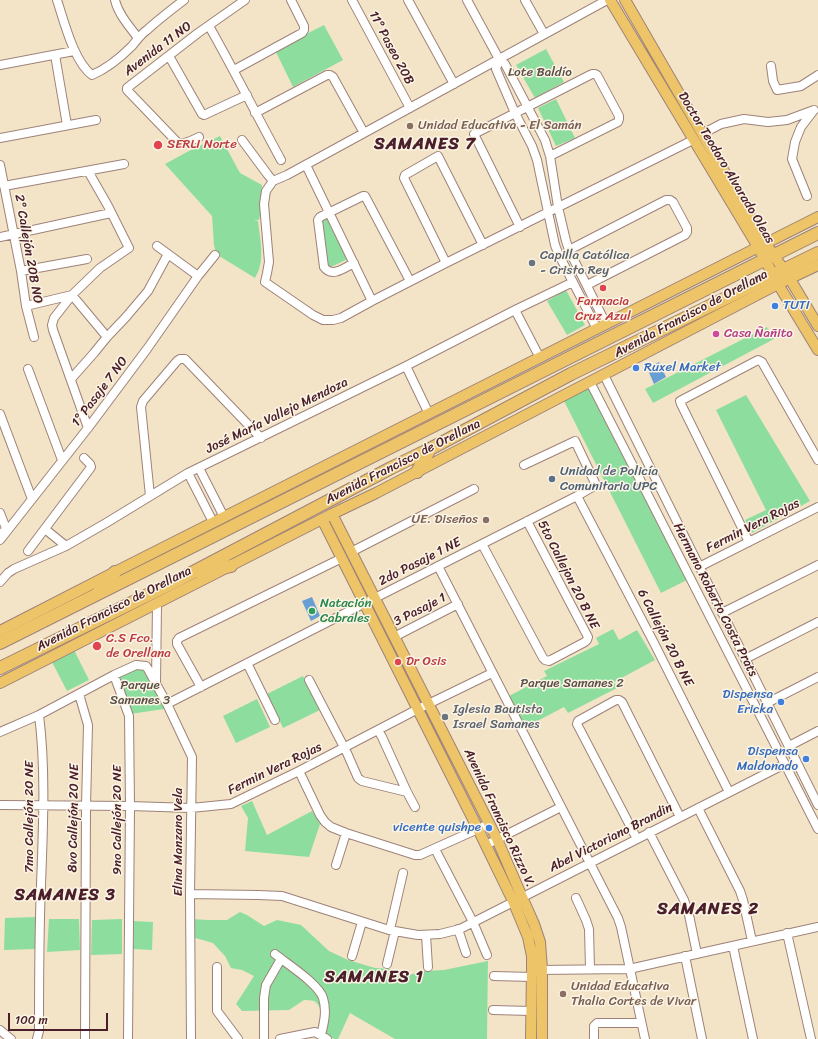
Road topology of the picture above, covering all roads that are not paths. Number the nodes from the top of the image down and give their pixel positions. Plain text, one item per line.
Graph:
1 (57, 0) edge
2 (115, 0) edge
3 (184, 0) edge
4 (245, 0) edge
5 (291, 0) edge
6 (352, 0) edge
7 (408, 0) edge
8 (467, 0) edge
9 (526, 0) edge
10 (607, 0) edge
11 (610, 0) edge
12 (625, 0) edge
13 (209, 26) junction
14 (544, 34) junction
15 (138, 38) junction
16 (74, 51) junction
17 (55, 54) junction
18 (169, 56) junction
19 (499, 59) junction
20 (0, 65) edge
21 (771, 66) dead end
22 (234, 70) junction
23 (818, 75) edge
24 (454, 84) junction
25 (247, 95) junction
26 (527, 106) junction
27 (410, 108) junction
28 (816, 108) edge
29 (255, 112) junction
30 (515, 113) junction
31 (96, 120) dead end
32 (67, 125) junction
33 (364, 133) junction
34 (702, 134) junction
35 (199, 137) dead end
36 (0, 138) edge
37 (242, 140) dead end
38 (693, 140) junction
39 (550, 156) junction
40 (281, 160) dead end
41 (124, 164) dead end
42 (0, 165) edge
43 (306, 165) junction
44 (88, 171) junction
45 (273, 181) junction
46 (4, 186) junction
47 (807, 196) dead end
48 (558, 207) junction
49 (548, 212) junction
50 (111, 213) junction
51 (329, 213) junction
52 (818, 217) edge
53 (520, 227) junction
54 (818, 233) edge
55 (14, 234) junction
56 (0, 237) edge
57 (483, 245) junction
58 (762, 245) junction
59 (157, 246) dead end
60 (569, 250) junction
61 (818, 252) edge
62 (168, 254) junction
63 (215, 255) dead end
64 (769, 257) junction
65 (87, 259) dead end
66 (354, 263) junction
67 (446, 263) junction
68 (818, 265) edge
69 (21, 271) junction
70 (198, 276) junction
71 (781, 277) junction
72 (410, 281) junction
73 (573, 282) junction
74 (587, 285) junction
75 (72, 295) junction
76 (372, 301) junction
77 (26, 306) junction
78 (515, 310) junction
79 (606, 324) junction
80 (818, 326) edge
81 (597, 328) junction
82 (34, 337) dead end
83 (107, 337) junction
84 (818, 350) edge
85 (540, 358) junction
86 (406, 366) junction
87 (28, 369) dead end
88 (604, 375) junction
89 (71, 379) junction
90 (590, 382) junction
91 (0, 414) edge
92 (429, 414) junction
93 (88, 428) junction
94 (261, 438) junction
95 (430, 449) junction
96 (84, 458) dead end
97 (62, 460) junction
98 (818, 460) edge
99 (524, 465) dead end
100 (200, 468) junction
101 (417, 472) junction
102 (188, 473) junction
103 (474, 489) dead end
104 (150, 496) junction
105 (578, 496) junction
106 (32, 499) junction
107 (665, 499) junction
108 (653, 505) junction
109 (818, 507) edge
110 (0, 513) edge
111 (332, 514) junction
112 (224, 517) junction
113 (322, 519) junction
114 (527, 521) junction
115 (213, 522) junction
116 (45, 529) junction
117 (3, 532) edge
118 (0, 540) edge
119 (749, 542) junction
120 (482, 544) junction
121 (66, 546) junction
122 (28, 551) dead end
123 (351, 552) junction
124 (342, 558) junction
125 (818, 565) edge
126 (231, 566) junction
127 (438, 566) junction
128 (699, 567) junction
129 (115, 572) junction
130 (180, 579) junction
131 (0, 582) edge
132 (96, 596) junction
133 (375, 598) junction
134 (365, 603) junction
135 (157, 604) junction
136 (458, 604) junction
137 (722, 613) junction
138 (818, 622) edge
139 (0, 631) edge
140 (394, 637) junction
141 (0, 644) edge
142 (745, 658) junction
143 (247, 663) junction
144 (0, 668) edge
145 (492, 672) junction
146 (114, 675) junction
147 (818, 677) edge
148 (755, 679) junction
149 (309, 680) dead end
150 (0, 683) edge
151 (744, 684) junction
152 (156, 685) junction
153 (201, 687) junction
154 (79, 694) junction
155 (767, 702) junction
156 (167, 704) junction
157 (428, 704) junction
158 (418, 709) junction
159 (39, 715) junction
160 (274, 720) dead end
161 (378, 730) junction
162 (818, 731) edge
163 (0, 732) edge
164 (788, 746) junction
165 (344, 748) junction
166 (785, 764) junction
167 (299, 771) junction
168 (407, 792) junction
169 (728, 792) junction
170 (815, 792) edge
171 (0, 805) edge
172 (43, 805) junction
173 (818, 805) edge
174 (86, 806) junction
175 (130, 806) junction
176 (415, 807) dead end
177 (561, 807) junction
178 (191, 808) junction
179 (698, 808) junction
180 (680, 817) junction
181 (489, 824) junction
182 (478, 829) junction
183 (818, 829) edge
184 (649, 832) junction
185 (346, 833) junction
186 (497, 839) junction
187 (637, 839) junction
188 (486, 845) junction
189 (435, 849) junction
190 (590, 863) junction
191 (336, 865) dead end
192 (403, 873) dead end
193 (190, 894) junction
194 (576, 898) dead end
195 (517, 899) junction
196 (362, 922) junction
197 (473, 922) junction
198 (818, 927) edge
199 (458, 929) junction
200 (392, 931) junction
201 (787, 934) junction
202 (426, 935) junction
203 (752, 941) junction
204 (733, 946) junction
205 (466, 953) dead end
206 (697, 954) junction
207 (487, 955) dead end
208 (352, 956) dead end
209 (685, 956) junction
210 (387, 964) dead end
211 (217, 967) dead end
212 (428, 967) dead end
213 (590, 969) junction
214 (629, 969) junction
215 (535, 972) junction
216 (494, 976) dead end
217 (493, 1010) dead end
218 (531, 1011) junction
219 (641, 1023) junction
220 (0, 1030) edge
221 (324, 1037) edge
222 (11, 1039) edge
223 (37, 1039) edge
224 (85, 1039) edge
225 (128, 1039) edge
226 (191, 1039) edge
227 (238, 1039) edge
228 (264, 1039) edge
229 (280, 1039) edge
230 (531, 1039) edge
231 (542, 1039) edge
232 (594, 1039) edge
233 (645, 1039) edge
234 (702, 1039) edge
235 (753, 1039) edge
236 (810, 1039) edge

1 - 16 street
2 - 15 street
3 - 15 street
4 - 13 street, Avenida 11 NO
5 - 22 street
6 - 27 street, 11° Paseo 20B
7 - 24 street
8 - 19 street
9 - 14 street
10 - 14 street
11 - 38 main road, Doctor Teodoro Alvarado Oleas
12 - 34 main road, Doctor Teodoro Alvarado Oleas
13 - 18 street, Avenida 11 NO
13 - 22 street
14 - 19 street
15 - 16 street
16 - 17 street
17 - 20 street
17 - 32 street
18 - 25 street
18 - 35 street, Avenida 11 NO
19 - 24 street
19 - 26 street
19 - 30 street
21 - 23 street
22 - 25 street
24 - 27 street
25 - 29 street
26 - 30 street
26 - 39 street
26 - 39 street
27 - 33 street
28 - 34 street
28 - 47 street
29 - 33 street
29 - 40 street
30 - 49 street
30 - 53 street
31 - 32 street
32 - 36 street
33 - 43 street
34 - 58 main road, Doctor Teodoro Alvarado Oleas
37 - 45 street
38 - 48 street
38 - 58 main road, Doctor Teodoro Alvarado Oleas
39 - 48 street
41 - 44 street
42 - 46 street, 2° Callejón 20B NO
43 - 45 street
43 - 51 street
44 - 46 street
44 - 50 street
45 - 76 street
46 - 55 street, 2° Callejón 20B NO
48 - 49 street
48 - 60 street
49 - 53 street
49 - 73 street
50 - 55 street
50 - 75 street
51 - 66 street
51 - 66 street
51 - 72 street
52 - 58 main road
53 - 57 street
54 - 64 highway, Avenida Francisco de Orellana
55 - 56 street
55 - 69 street, 2° Callejón 20B NO
57 - 67 street
57 - 67 street
58 - 64 main road, Doctor Teodoro Alvarado Oleas
58 - 79 main road
59 - 62 street
60 - 74 street
60 - 74 street
61 - 71 highway, Avenida Francisco de Orellana
62 - 70 street
62 - 83 street
63 - 70 street, 1° Pasaje 7 NO
64 - 71 main road, Doctor Teodoro Alvarado Oleas
64 - 132 highway, Avenida Francisco de Orellana
65 - 69 street
66 - 76 street
67 - 72 street
68 - 71 main road, Avenida Francisco de Orellana
69 - 77 street, 2° Callejón 20B NO
70 - 93 street, 1° Pasaje 7 NO
71 - 80 main road, Doctor Teodoro Alvarado Oleas
71 - 84 main road, Doctor Teodoro Alvarado Oleas
71 - 88 main road, Avenida Francisco de Orellana
71 - 95 highway, Avenida Francisco de Orellana
72 - 76 street
73 - 78 street, José María Vallejo Mendoza
73 - 81 street
74 - 79 street
75 - 77 street
75 - 83 street
75 - 89 street
77 - 82 street, 2° Callejón 20B NO
78 - 85 street
78 - 86 street, José María Vallejo Mendoza
79 - 81 main road
81 - 85 main road
83 - 89 street
85 - 92 main road
86 - 92 street
86 - 94 street, José María Vallejo Mendoza
87 - 97 street
88 - 90 main road, Avenida Francisco de Orellana
88 - 107 street, Hermano Roberto Costa Prats
89 - 93 street
90 - 101 main road, Avenida Francisco de Orellana
90 - 108 street, Hermano Roberto Costa Prats
91 - 106 street
92 - 112 main road
93 - 97 street, 1° Pasaje 7 NO
94 - 100 street, José María Vallejo Mendoza
94 - 104 street
95 - 101 highway
95 - 130 highway, Avenida Francisco de Orellana
96 - 116 street
97 - 106 street, 1° Pasaje 7 NO
98 - 119 street
99 - 105 street, 2do Pasaje 1 NE
100 - 102 street, José María Vallejo Mendoza
100 - 112 street
101 - 111 main road, Avenida Francisco de Orellana
102 - 104 street, José María Vallejo Mendoza
102 - 115 street
103 - 123 street
104 - 121 street, José María Vallejo Mendoza
105 - 114 street, 2do Pasaje 1 NE
105 - 169 street, 6 Callejón 20 B NE
106 - 117 street, 1° Pasaje 7 NO
107 - 108 street
107 - 128 street, Hermano Roberto Costa Prats
108 - 151 street, Hermano Roberto Costa Prats
109 - 119 street, Fermin Vera Rojas
110 - 117 street
111 - 113 main road, Avenida Francisco de Orellana
111 - 123 main road, Avenida Francisco Rizzo V.
112 - 115 main road
113 - 124 main road, Avenida Francisco Rizzo V.
113 - 126 main road, Avenida Francisco de Orellana
114 - 120 street, 2do Pasaje 1 NE
114 - 120 street, 5to Callejon 20 B NE
115 - 129 main road
116 - 121 street
116 - 122 street
117 - 118 street, 1° Pasaje 7 NO
119 - 128 street, Fermin Vera Rojas
120 - 127 street, 2do Pasaje 1 NE
121 - 131 street, José María Vallejo Mendoza
123 - 133 main road, Avenida Francisco Rizzo V.
124 - 134 main road, Avenida Francisco Rizzo V.
124 - 153 street
125 - 137 street
126 - 130 highway
126 - 135 main road, Avenida Francisco de Orellana
127 - 133 street, 2do Pasaje 1 NE
127 - 136 street
128 - 137 street, Hermano Roberto Costa Prats
129 - 132 highway
129 - 139 main road
130 - 144 highway, Avenida Francisco de Orellana
132 - 141 highway, Avenida Francisco de Orellana
133 - 134 street, 2do Pasaje 1 NE
133 - 140 main road, Avenida Francisco Rizzo V.
134 - 143 street, 2do Pasaje 1 NE
134 - 158 main road, Avenida Francisco Rizzo V.
135 - 150 main road, Avenida Francisco de Orellana
135 - 152 street
136 - 140 street, 3 Pasaje 1
136 - 145 street
137 - 142 street, Hermano Roberto Costa Prats
138 - 142 street
140 - 157 main road, Avenida Francisco Rizzo V.
142 - 148 street, Hermano Roberto Costa Prats
143 - 153 street, 2do Pasaje 1 NE
143 - 160 street
145 - 157 street, Fermin Vera Rojas
145 - 177 street
146 - 152 street, Elina Manzano Vela
146 - 154 street
146 - 175 street, 9no Callejón 20 NE
147 - 155 street
148 - 151 street
148 - 155 street, Hermano Roberto Costa Prats
149 - 165 street
151 - 166 street, Hermano Roberto Costa Prats
152 - 156 street, Elina Manzano Vela
153 - 156 street, 2do Pasaje 1 NE
154 - 159 street
154 - 174 street, 8vo Callejón 20 NE
155 - 164 street, Hermano Roberto Costa Prats
156 - 178 street, Elina Manzano Vela
157 - 158 street, Fermin Vera Rojas
157 - 181 main road, Avenida Francisco Rizzo V.
158 - 161 street, Fermin Vera Rojas
158 - 182 main road, Avenida Francisco Rizzo V.
159 - 163 street
159 - 172 street, 7mo Callejón 20 NE
161 - 165 street, Fermin Vera Rojas
161 - 168 street
162 - 164 street
164 - 170 street, Hermano Roberto Costa Prats
165 - 167 street, Fermin Vera Rojas
165 - 168 street
166 - 169 street, Abel Victoriano Brandin
166 - 183 street, Hermano Roberto Costa Prats
167 - 178 street, Fermin Vera Rojas
167 - 185 street
168 - 176 street
169 - 179 street, Abel Victoriano Brandin
170 - 173 street, Hermano Roberto Costa Prats
171 - 172 street, Fermin Vera Rojas
172 - 174 street, Fermin Vera Rojas
172 - 223 street, 7mo Callejón 20 NE
174 - 175 street, Fermin Vera Rojas
174 - 224 street, 8vo Callejón 20 NE
175 - 178 street, Fermin Vera Rojas
175 - 225 street, 9no Callejón 20 NE
177 - 186 street
177 - 190 street
178 - 193 street, Elina Manzano Vela
179 - 180 street, Abel Victoriano Brandin
179 - 203 street
180 - 184 street, Abel Victoriano Brandin
180 - 187 street
181 - 182 street
181 - 186 main road, Avenida Francisco Rizzo V.
182 - 188 main road, Avenida Francisco Rizzo V.
182 - 189 street
184 - 187 street, Abel Victoriano Brandin
184 - 206 street
185 - 189 street
185 - 191 street
186 - 188 street
186 - 195 main road, Avenida Francisco Rizzo V.
187 - 190 street, Abel Victoriano Brandin
188 - 195 main road, Avenida Francisco Rizzo V.
189 - 197 street
190 - 195 street, Abel Victoriano Brandin
190 - 214 street
192 - 200 street
193 - 196 street, Abel Victoriano Brandin
193 - 226 street, Elina Manzano Vela
194 - 213 street
195 - 197 street, Abel Victoriano Brandin
195 - 215 main road, Avenida Francisco Rizzo V.
196 - 200 street, Abel Victoriano Brandin
196 - 208 street
197 - 199 street, Abel Victoriano Brandin
197 - 207 street
198 - 201 street
199 - 202 street, Abel Victoriano Brandin
199 - 205 street
200 - 202 street, Abel Victoriano Brandin
200 - 210 street
201 - 203 street
201 - 236 street
202 - 212 street
203 - 204 street
204 - 206 street
204 - 235 street
206 - 209 street
209 - 214 street
209 - 234 street
211 - 227 street
213 - 214 street
213 - 215 street
214 - 219 street
215 - 216 street
215 - 218 main road, Avenida Francisco Rizzo V.
215 - 231 main road, Avenida Francisco Rizzo V.
217 - 218 street
218 - 230 main road, Avenida Francisco Rizzo V.
219 - 232 street
219 - 233 street
220 - 222 street
221 - 228 street
221 - 229 street

